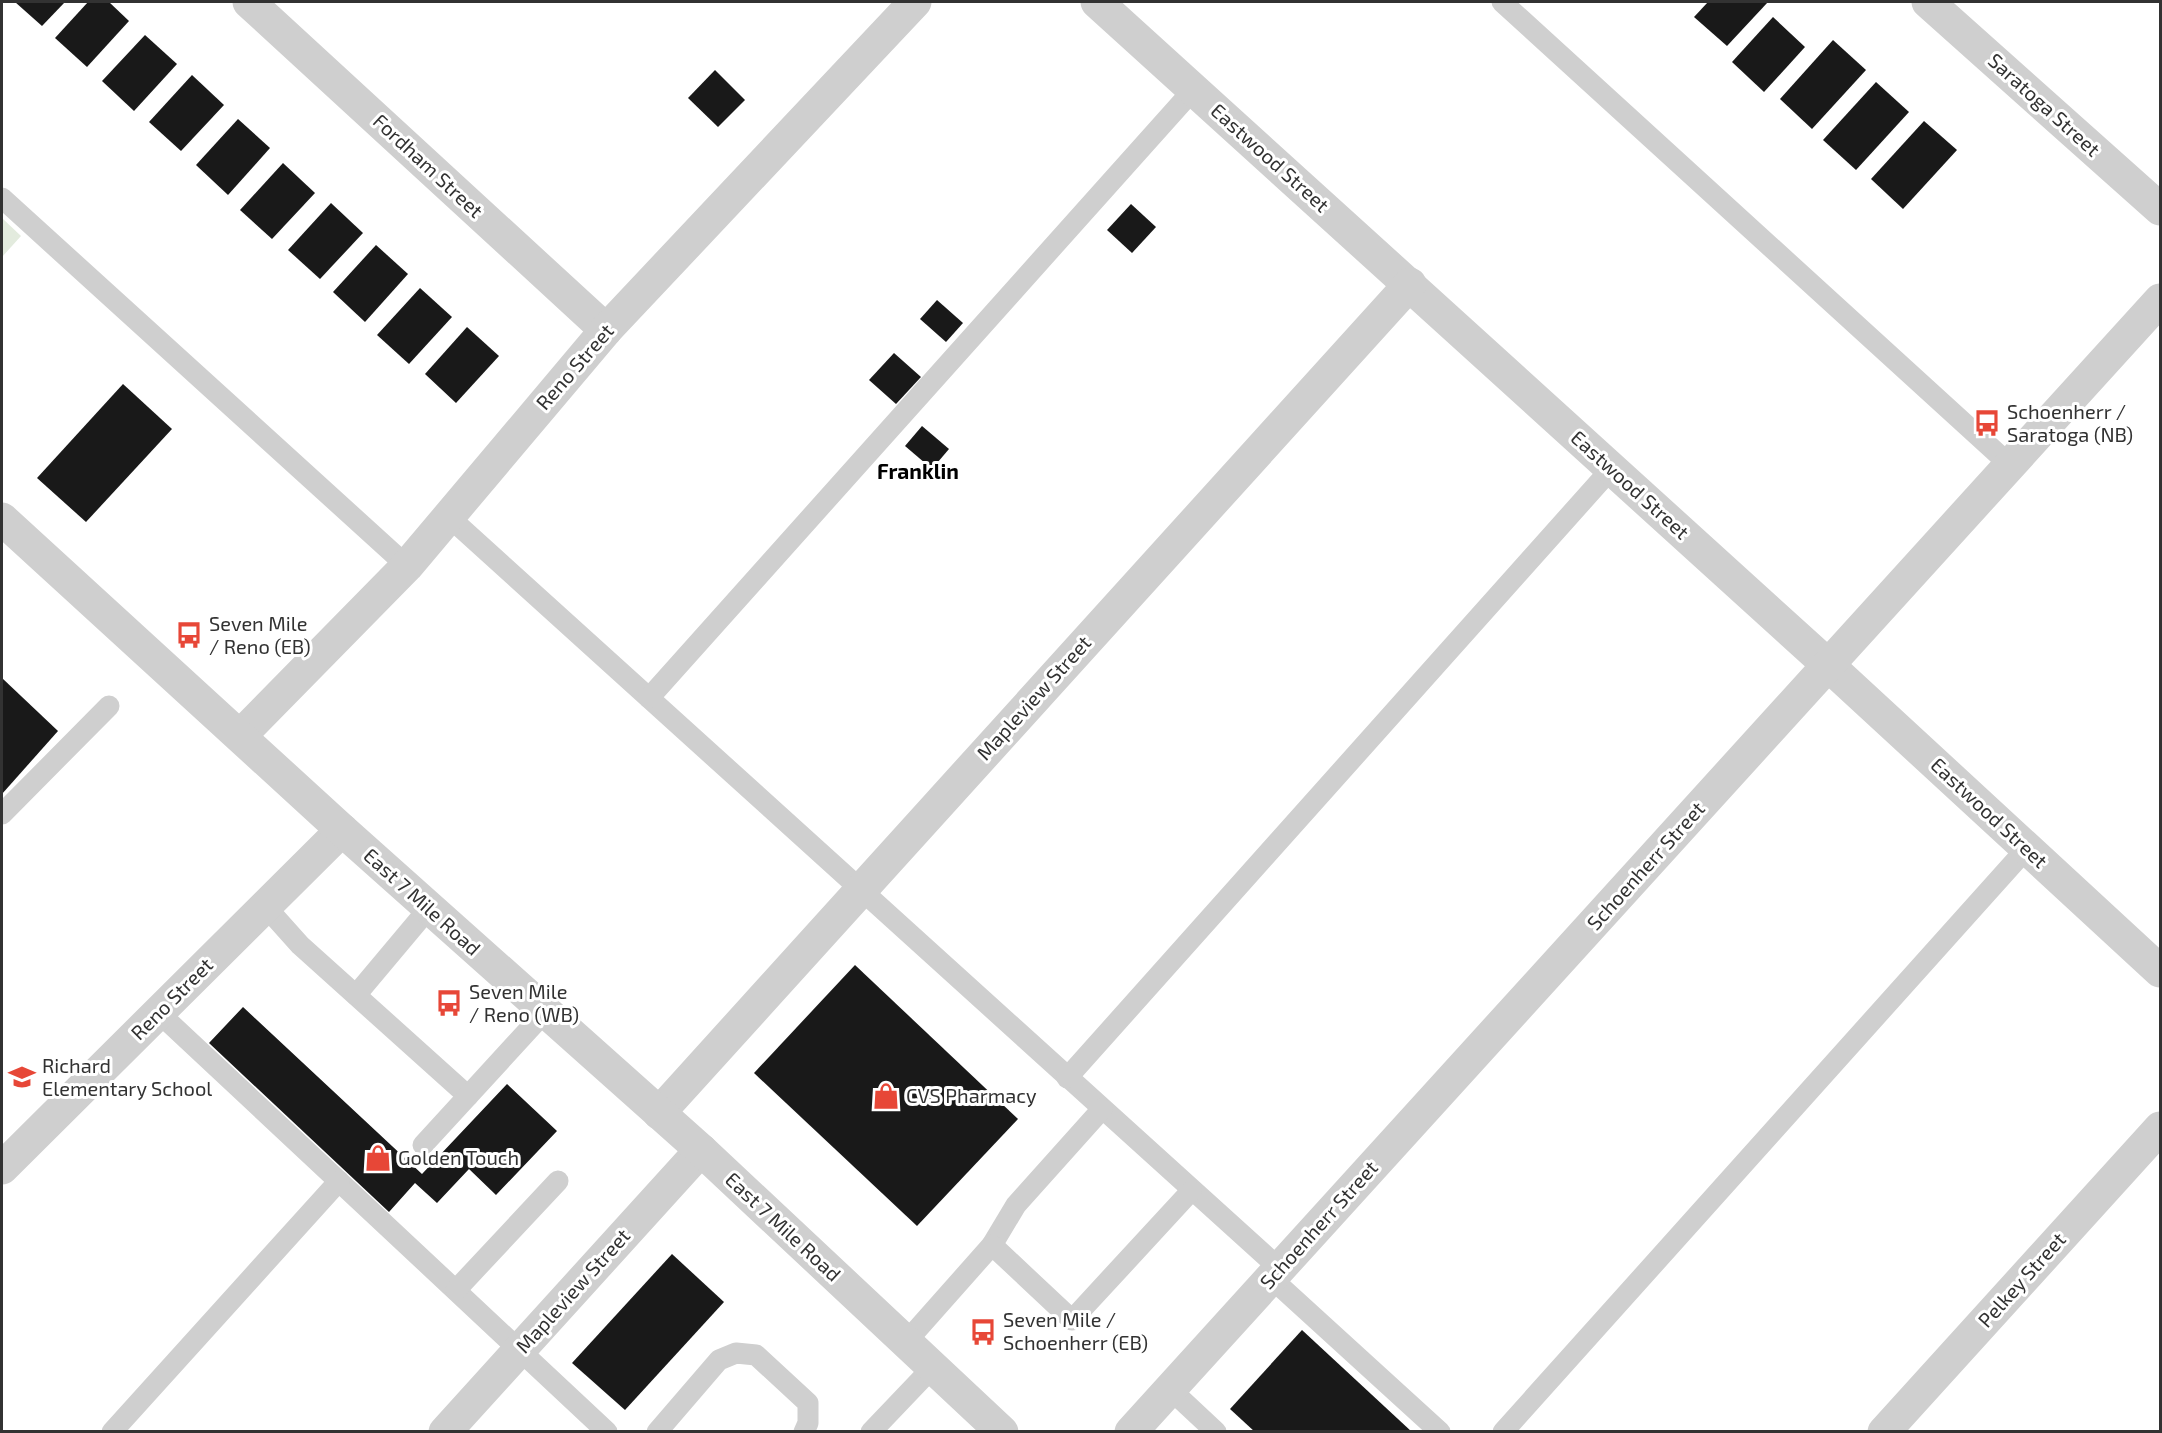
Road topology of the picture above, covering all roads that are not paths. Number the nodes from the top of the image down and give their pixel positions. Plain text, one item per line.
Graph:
1 (249, 2) edge
2 (915, 2) edge
3 (1097, 2) edge
4 (1502, 2) edge
5 (1928, 2) edge
6 (1194, 90) junction
7 (2, 198) edge
8 (2160, 209) edge
9 (1410, 284) junction
10 (2160, 300) edge
11 (606, 330) junction
12 (2010, 465) junction
13 (1612, 468) junction
14 (448, 516) junction
15 (2, 519) edge
16 (407, 566) junction
17 (1828, 665) junction
18 (649, 698) junction
19 (109, 706) dead end
20 (240, 736) junction
21 (2, 814) edge
22 (342, 830) junction
23 (2027, 848) junction
24 (860, 889) junction
25 (266, 907) junction
26 (429, 908) junction
27 (2160, 971) edge
28 (356, 995) junction
29 (158, 1012) junction
30 (545, 1012) junction
31 (1067, 1078) junction
32 (468, 1096) junction
33 (1102, 1109) junction
34 (659, 1113) junction
35 (2160, 1128) edge
36 (423, 1145) dead end
37 (701, 1150) junction
38 (2, 1168) edge
39 (339, 1181) junction
40 (558, 1181) dead end
41 (1191, 1191) junction
42 (992, 1245) junction
43 (1275, 1273) junction
44 (456, 1290) junction
45 (906, 1342) junction
46 (520, 1350) junction
47 (933, 1367) junction
48 (1170, 1389) junction
49 (112, 1431) edge
50 (445, 1431) edge
51 (607, 1431) edge
52 (657, 1431) edge
53 (804, 1431) edge
54 (872, 1431) edge
55 (1002, 1431) edge
56 (1131, 1431) edge
57 (1215, 1431) edge
58 (1440, 1431) edge
59 (1503, 1431) edge
60 (1884, 1431) edge

1 - 11 street, Fordham Street
2 - 11 street, Reno Street
3 - 6 street, Eastwood Street
4 - 12 lane
5 - 8 street, Saratoga Street
6 - 9 street, Eastwood Street
6 - 18 lane
7 - 16 lane
9 - 13 street, Eastwood Street
9 - 24 street, Mapleview Street
10 - 12 street, Schoenherr Street
11 - 14 street, Reno Street
12 - 17 street, Schoenherr Street
13 - 17 street, Eastwood Street
13 - 31 lane
14 - 16 street, Reno Street
14 - 18 lane
15 - 20 street, East 7 Mile Road
16 - 20 street, Reno Street
17 - 23 street, Eastwood Street
17 - 43 street, Schoenherr Street
18 - 24 lane
19 - 21 lane
20 - 22 street, East 7 Mile Road
22 - 25 street, Reno Street
22 - 26 street, East 7 Mile Road
23 - 27 street, Eastwood Street
23 - 59 lane
24 - 31 lane
24 - 34 street, Mapleview Street
25 - 28 lane
25 - 29 street, Reno Street
26 - 28 lane
26 - 30 street, East 7 Mile Road
28 - 32 lane
29 - 38 street, Reno Street
29 - 39 lane
30 - 32 lane
30 - 34 street, East 7 Mile Road
31 - 33 lane
32 - 36 lane
33 - 41 lane
33 - 42 lane
34 - 37 street, East 7 Mile Road
35 - 60 street, Pelkey Street
37 - 45 street, East 7 Mile Road
37 - 46 street, Mapleview Street
39 - 44 lane
39 - 49 lane
40 - 44 lane
41 - 42 lane
41 - 43 lane
42 - 45 lane
43 - 48 street, Schoenherr Street
43 - 58 lane
44 - 46 lane
45 - 47 street, East 7 Mile Road
46 - 50 street, Mapleview Street
46 - 51 lane
47 - 54 lane
47 - 55 street, East 7 Mile Road
48 - 56 street, Schoenherr Street
48 - 57 lane
52 - 53 lane

